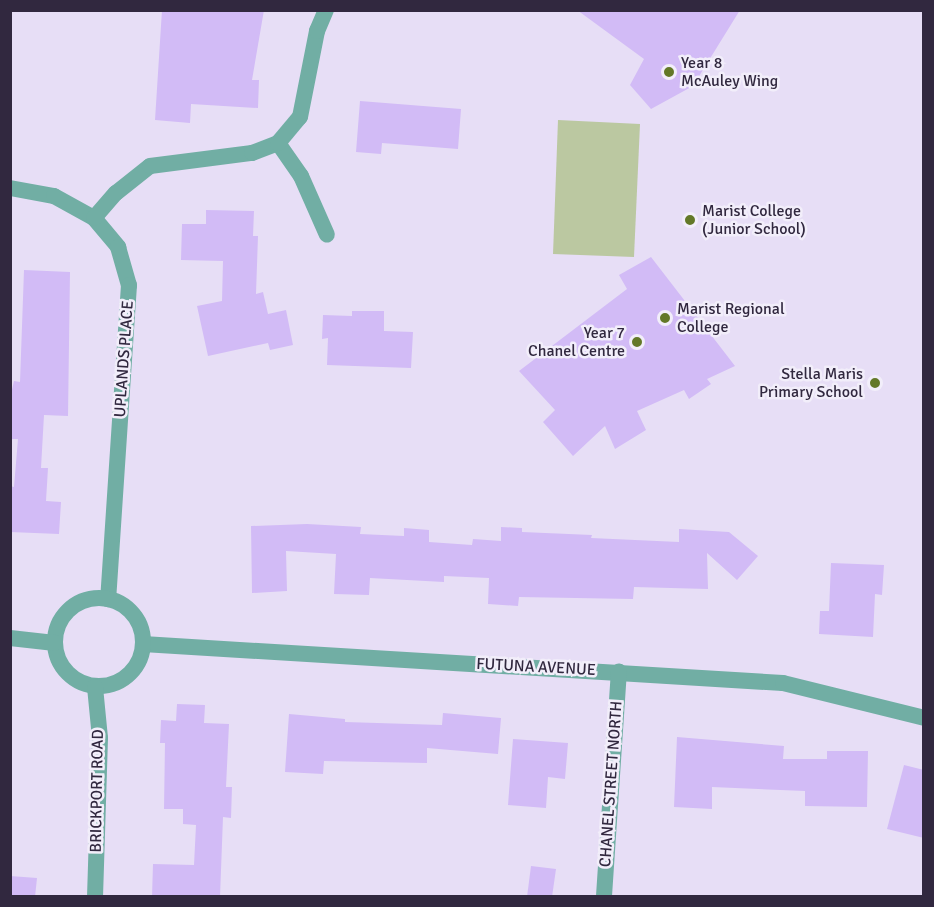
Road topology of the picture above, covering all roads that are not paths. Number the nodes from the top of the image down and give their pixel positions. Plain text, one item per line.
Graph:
1 (326, 10) edge
2 (278, 142) junction
3 (10, 188) edge
4 (94, 218) junction
5 (327, 235) dead end
6 (108, 599) junction
7 (10, 638) edge
8 (55, 643) junction
9 (144, 644) junction
10 (619, 672) junction
11 (94, 687) junction
12 (924, 718) edge
13 (95, 897) edge
14 (604, 897) edge

1 - 2 street
2 - 4 street
2 - 5 street
3 - 4 street, UPLANDS PLACE
4 - 6 street, UPLANDS PLACE
6 - 8 street
6 - 9 street
7 - 8 street
8 - 11 street
9 - 10 street, FUTUNA AVENUE
9 - 11 street
10 - 12 street, FUTUNA AVENUE
10 - 14 street, CHANEL STREET NORTH
11 - 13 street, BRICKPORT ROAD

